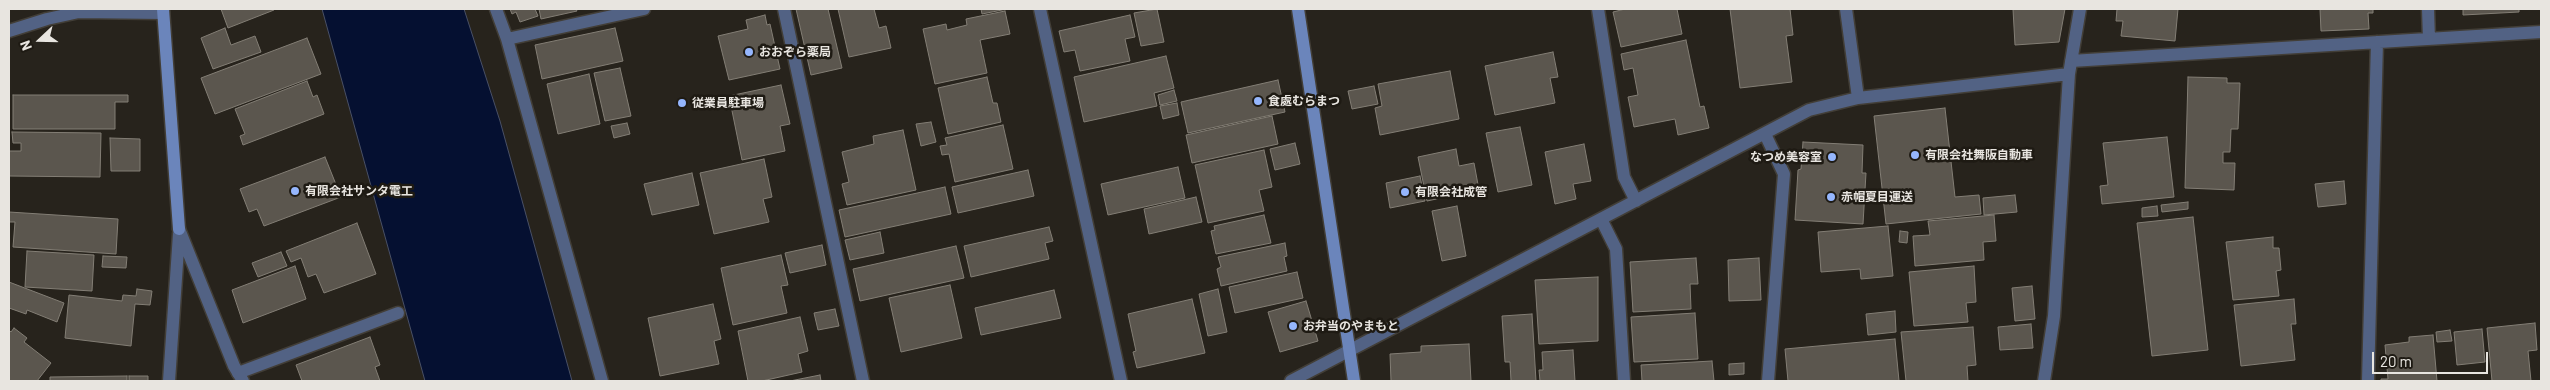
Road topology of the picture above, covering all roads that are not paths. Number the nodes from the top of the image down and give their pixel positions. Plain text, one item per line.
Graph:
1 (496, 9) edge
2 (644, 9) edge
3 (784, 9) edge
4 (1040, 9) edge
5 (1298, 9) edge
6 (1598, 9) edge
7 (1846, 9) edge
8 (2080, 9) edge
9 (2428, 9) edge
10 (79, 10) edge
11 (163, 11) edge
12 (9, 31) edge
13 (2541, 32) edge
14 (507, 39) junction
15 (2429, 39) junction
16 (2377, 42) junction
17 (2071, 61) junction
18 (2069, 74) junction
19 (1858, 98) junction
20 (1765, 134) junction
21 (1636, 201) junction
22 (1601, 220) junction
23 (179, 229) junction
24 (398, 313) dead end
25 (1348, 351) junction
26 (240, 377) edge
27 (169, 381) edge
28 (602, 381) edge
29 (864, 381) edge
30 (1120, 381) edge
31 (1291, 381) edge
32 (1354, 381) edge
33 (1624, 381) edge
34 (1768, 381) edge
35 (2044, 381) edge
36 (2368, 381) edge

1 - 14 street
2 - 14 street
3 - 29 street
4 - 30 street
5 - 25 street
6 - 21 street
7 - 19 street
8 - 17 street
9 - 15 street
10 - 11 street
10 - 12 street
11 - 23 street
13 - 15 street
14 - 28 street
15 - 16 street
16 - 17 street
16 - 36 street
17 - 18 street
18 - 19 street
18 - 35 street
19 - 20 street
20 - 21 street
20 - 34 street
21 - 22 street
22 - 25 street
22 - 33 street
23 - 26 street
23 - 27 street
24 - 26 street
25 - 31 street
25 - 32 street

